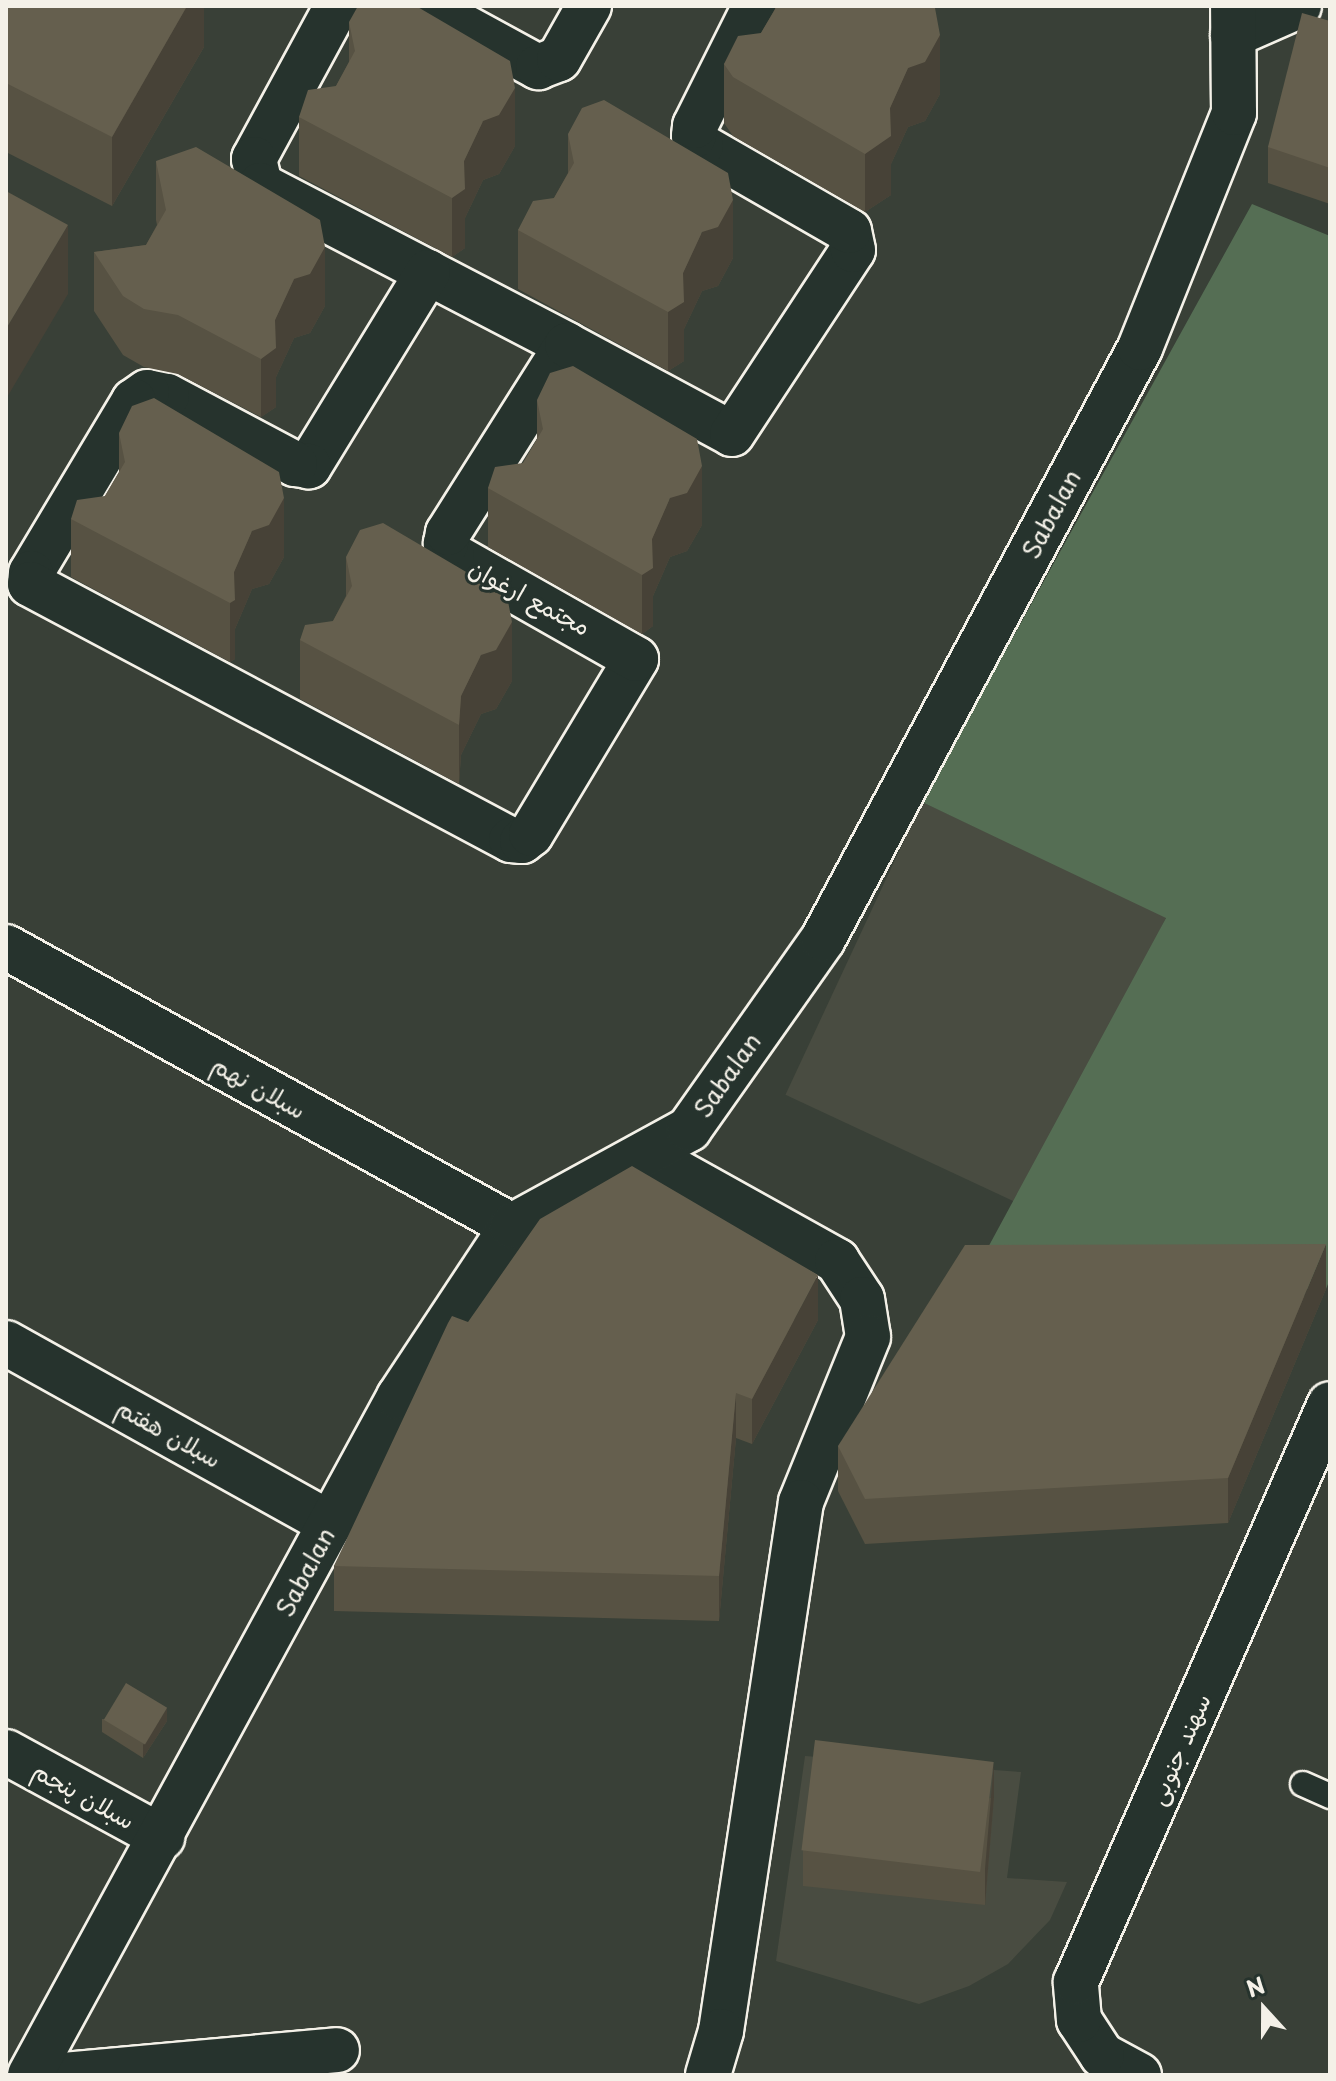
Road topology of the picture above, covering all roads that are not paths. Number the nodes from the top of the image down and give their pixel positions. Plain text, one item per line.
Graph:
1 (337, 6) edge
2 (426, 6) edge
3 (589, 6) edge
4 (755, 6) edge
5 (1299, 6) edge
6 (1233, 20) edge
7 (428, 272) junction
8 (567, 345) junction
9 (6, 947) edge
10 (645, 1154) junction
11 (512, 1226) junction
12 (6, 1343) edge
13 (1330, 1404) edge
14 (331, 1524) junction
15 (6, 1752) edge
16 (1303, 1784) dead end
17 (1330, 1796) edge
18 (162, 1837) junction
19 (337, 2050) dead end
20 (30, 2075) edge
21 (64, 2075) edge
22 (708, 2075) edge
23 (1139, 2075) edge

1 - 7 street
2 - 3 street
4 - 8 street
5 - 6 street
6 - 10 street, Sabalan
7 - 8 street
7 - 8 street, مجتمع ارغوان
9 - 11 street, سبلان نهم
10 - 11 street, Sabalan
10 - 22 street
11 - 14 street, Sabalan
12 - 14 street, سبلان هفتم
13 - 23 street, سهند جنوبی
14 - 18 street, Sabalan
15 - 18 street, سبلان پنجم
16 - 17 lane
18 - 20 street, Sabalan
19 - 21 street

